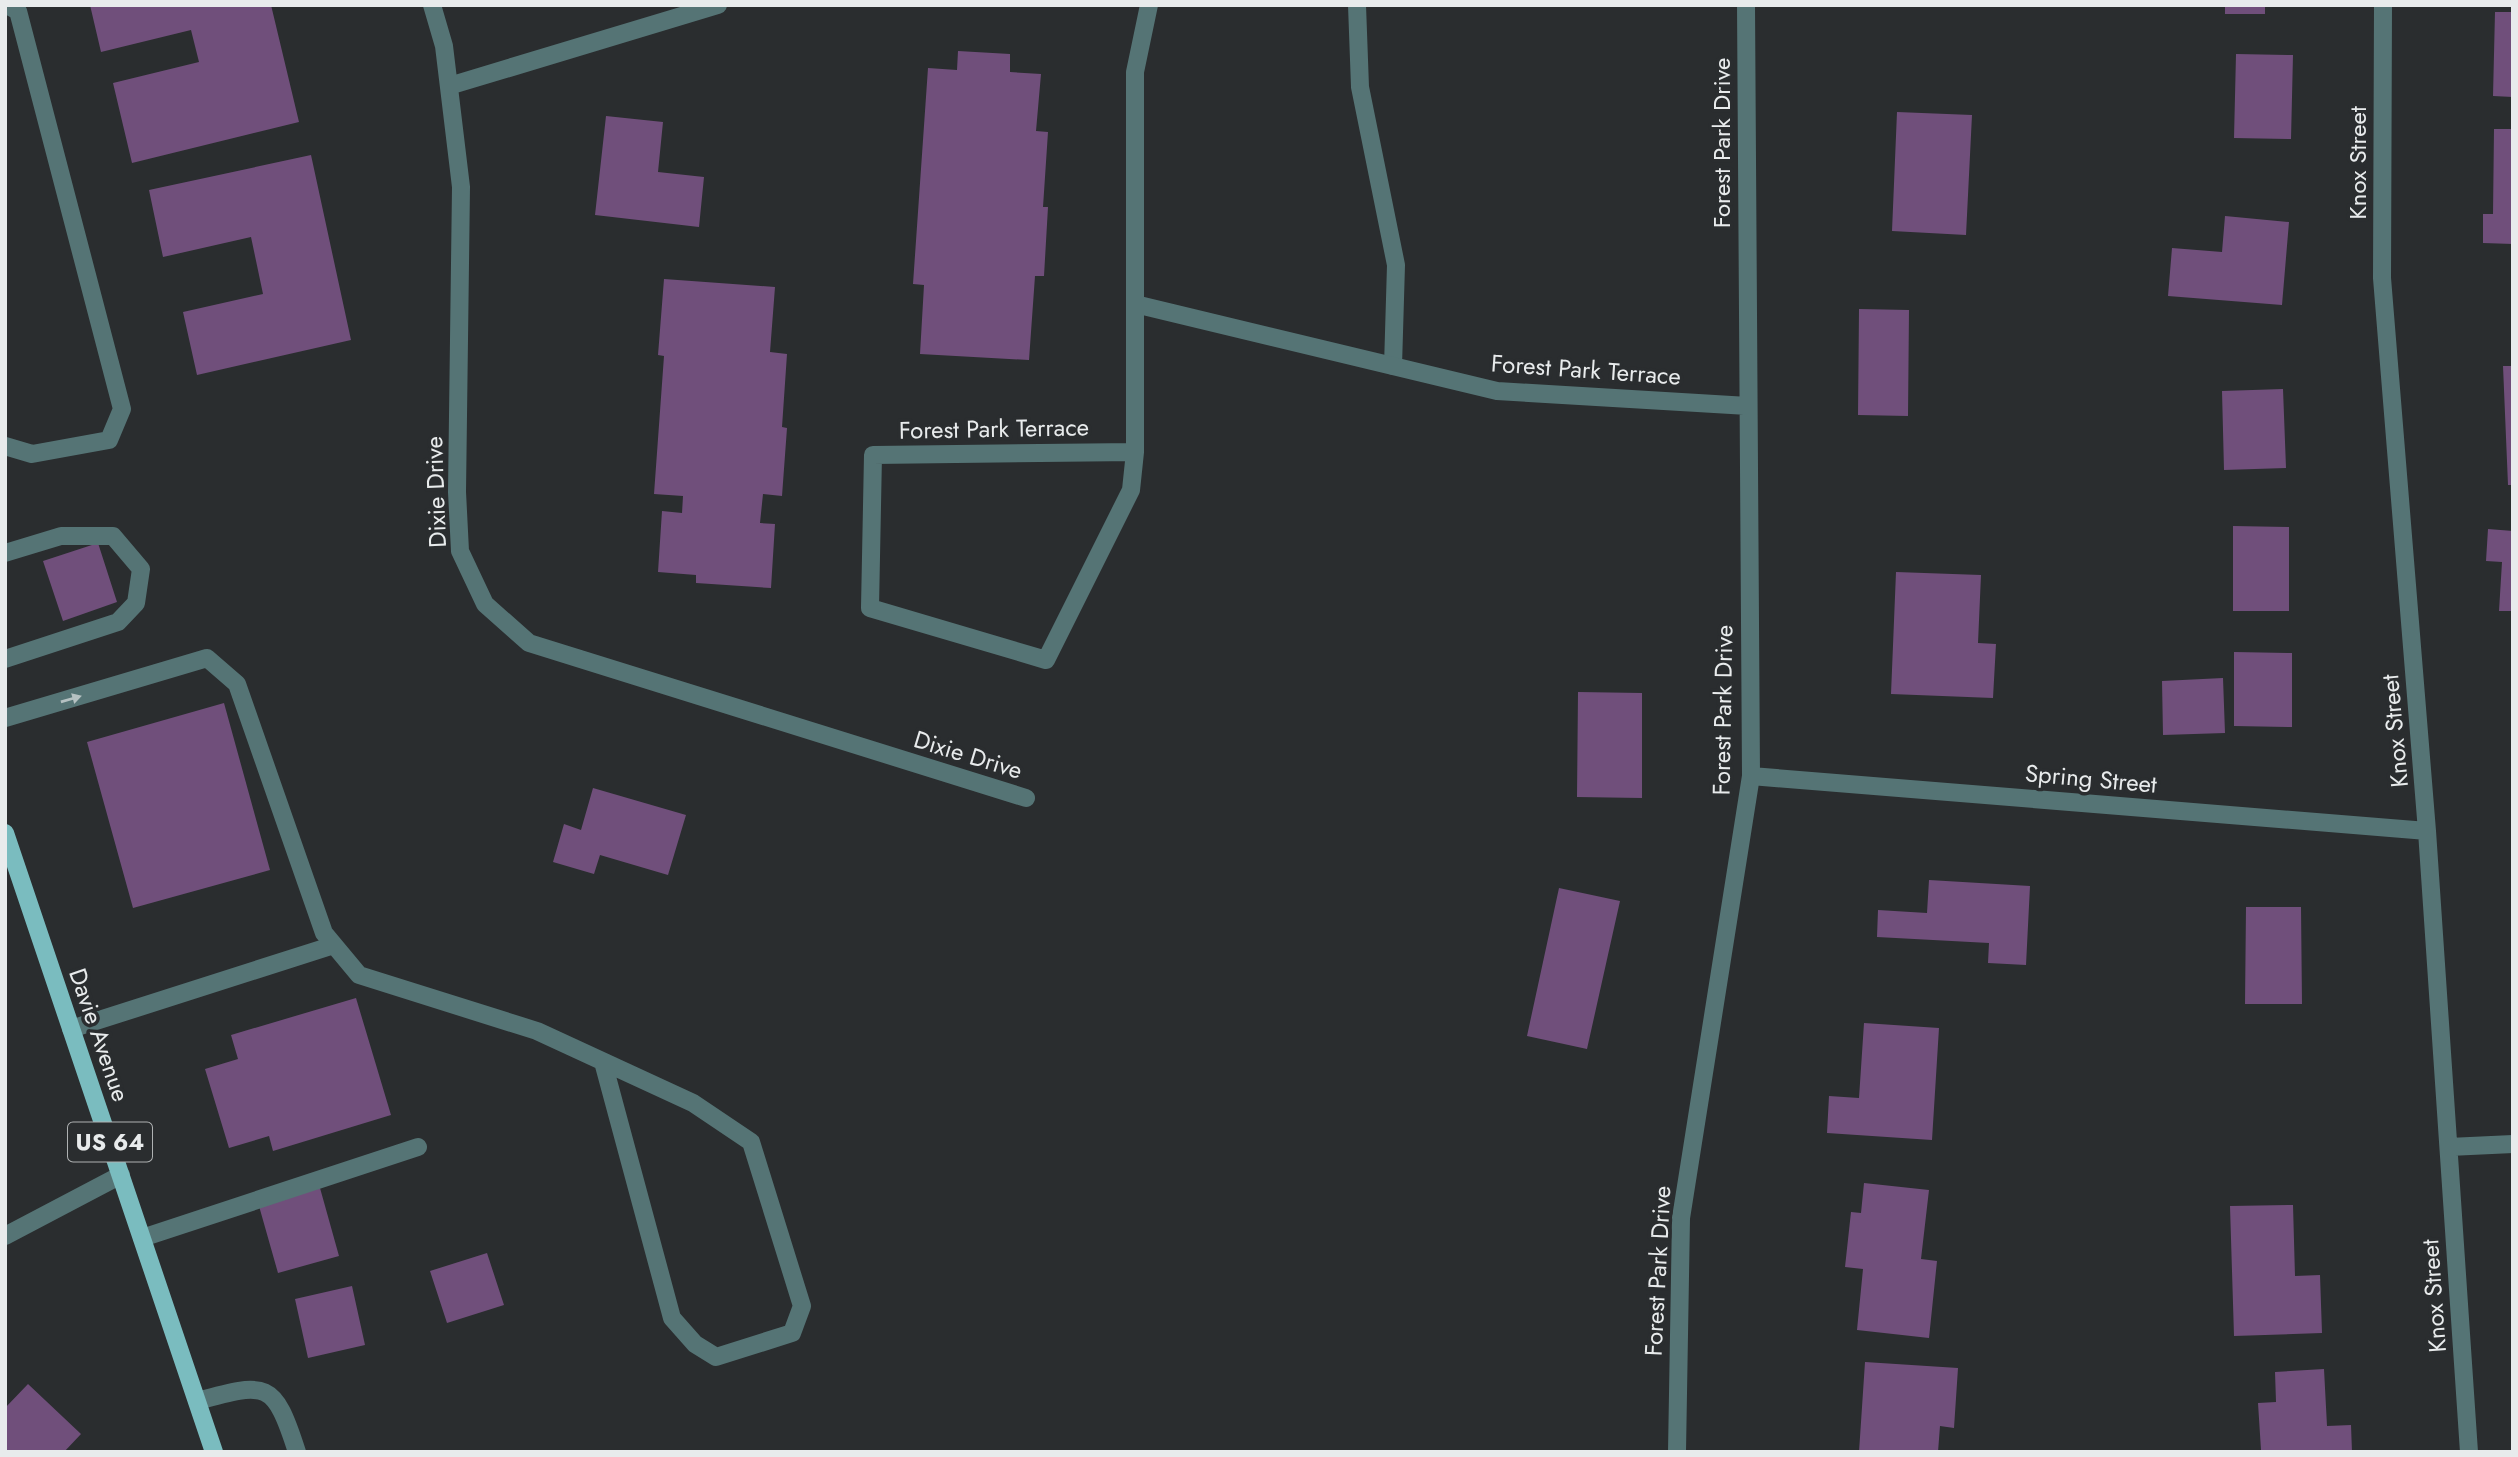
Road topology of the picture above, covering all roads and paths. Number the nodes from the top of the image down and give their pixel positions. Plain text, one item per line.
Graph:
1 (7, 5) edge
2 (432, 5) edge
3 (718, 5) edge
4 (1149, 5) edge
5 (1357, 5) edge
6 (1746, 5) edge
7 (2383, 5) edge
8 (449, 86) junction
9 (1135, 304) junction
10 (1393, 366) junction
11 (1748, 406) junction
12 (5, 446) edge
13 (1135, 452) junction
14 (5, 553) edge
15 (5, 659) edge
16 (5, 718) edge
17 (1751, 776) junction
18 (1026, 798) dead end
19 (2427, 831) junction
20 (5, 833) edge
21 (334, 945) junction
22 (71, 1029) junction
23 (603, 1062) junction
24 (2513, 1144) edge
25 (418, 1147) dead end
26 (2449, 1147) junction
27 (121, 1175) junction
28 (5, 1236) edge
29 (142, 1238) junction
30 (197, 1401) junction
31 (214, 1452) edge
32 (297, 1452) edge
33 (1677, 1452) edge
34 (2469, 1452) edge

1 - 12 street
2 - 8 street, Dixie Drive
3 - 8 street
4 - 9 street, Forest Park Terrace
5 - 10 street
6 - 11 street, Forest Park Drive
7 - 19 street, Knox Street
8 - 18 street, Dixie Drive
9 - 10 street, Forest Park Terrace
9 - 13 street, Forest Park Terrace
10 - 11 street, Forest Park Terrace
11 - 17 street, Forest Park Drive
13 - 13 street, Forest Park Terrace
14 - 15 street
16 -> 21 street
17 - 19 street, Spring Street
17 - 33 street, Forest Park Drive
19 - 26 street, Knox Street
20 - 22 main road, Davie Avenue / US 64
21 - 22 street
21 - 23 street
22 - 27 main road, Davie Avenue / US 64
23 - 23 street
24 - 26 street
25 - 29 street
26 - 34 street, Knox Street
27 - 28 street
27 - 29 main road, Davie Avenue / US 64
29 - 30 main road, Davie Avenue / US 64
30 - 31 main road, Davie Avenue / US 64
30 - 32 street

